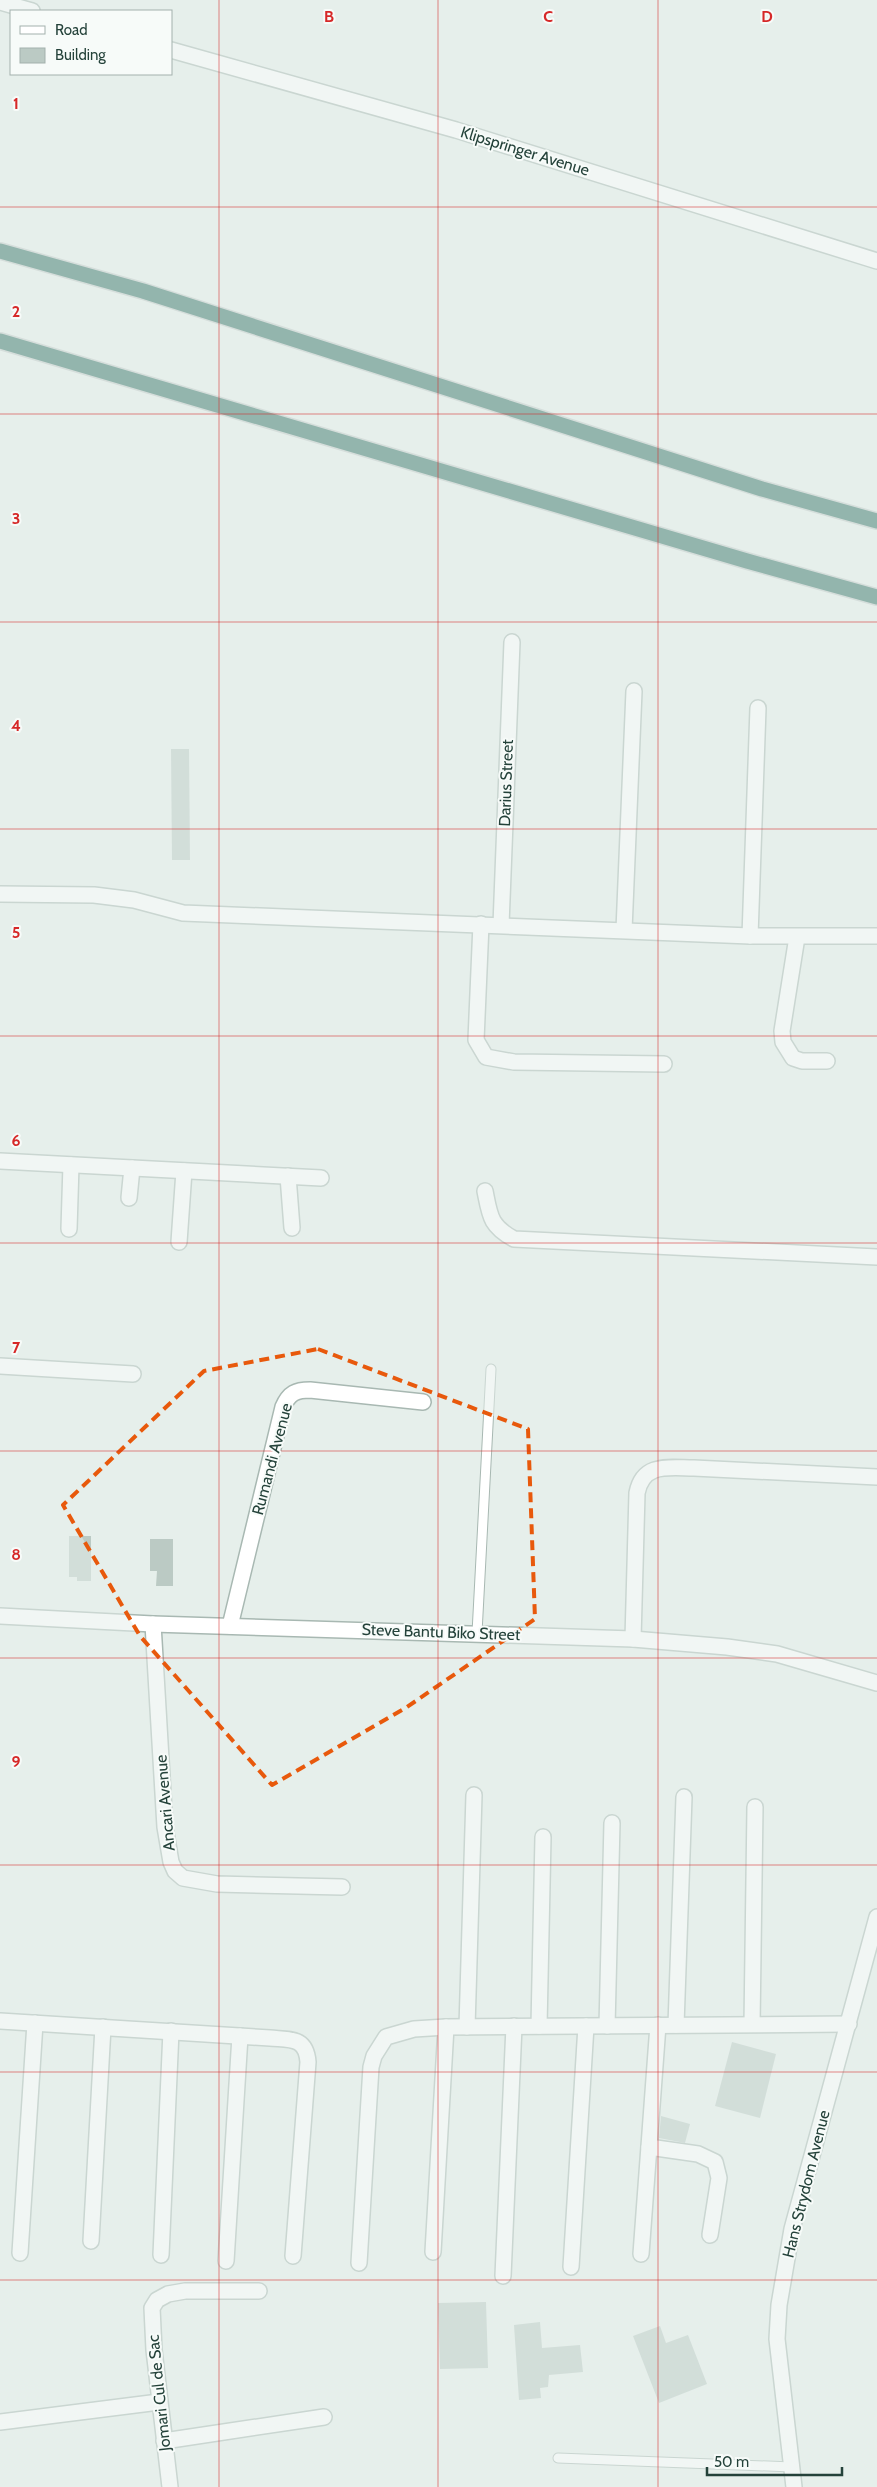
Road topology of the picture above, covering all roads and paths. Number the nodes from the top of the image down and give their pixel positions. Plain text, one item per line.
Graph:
1 (0, 2) edge
2 (28, 10) edge
3 (172, 50) edge
4 (0, 251) edge
5 (877, 260) edge
6 (0, 341) edge
7 (877, 521) edge
8 (877, 596) edge
9 (512, 642) dead end
10 (634, 691) dead end
11 (758, 708) dead end
12 (0, 894) edge
13 (482, 924) junction
14 (500, 925) junction
15 (624, 930) junction
16 (750, 936) junction
17 (877, 936) edge
18 (797, 937) junction
19 (827, 1061) dead end
20 (664, 1064) dead end
21 (0, 1161) edge
22 (71, 1165) junction
23 (132, 1168) junction
24 (184, 1171) junction
25 (288, 1176) junction
26 (321, 1178) dead end
27 (485, 1191) dead end
28 (129, 1198) dead end
29 (69, 1228) dead end
30 (292, 1228) dead end
31 (179, 1242) dead end
32 (877, 1256) edge
33 (0, 1366) edge
34 (491, 1369) dead end
35 (134, 1374) dead end
36 (423, 1402) dead end
37 (877, 1477) edge
38 (0, 1616) edge
39 (153, 1624) junction
40 (230, 1626) junction
41 (477, 1633) junction
42 (633, 1639) junction
43 (877, 1682) edge
44 (474, 1796) dead end
45 (684, 1797) dead end
46 (755, 1807) dead end
47 (612, 1823) dead end
48 (544, 1837) dead end
49 (342, 1887) dead end
50 (877, 1917) edge
51 (0, 2021) edge
52 (35, 2023) junction
53 (752, 2024) junction
54 (849, 2024) junction
55 (658, 2025) junction
56 (676, 2025) junction
57 (514, 2026) junction
58 (538, 2026) junction
59 (586, 2026) junction
60 (607, 2026) junction
61 (103, 2027) junction
62 (446, 2027) junction
63 (468, 2027) junction
64 (171, 2031) junction
65 (240, 2036) junction
66 (649, 2147) junction
67 (710, 2235) dead end
68 (92, 2241) dead end
69 (433, 2252) dead end
70 (20, 2253) dead end
71 (641, 2254) dead end
72 (161, 2255) dead end
73 (293, 2256) dead end
74 (226, 2261) dead end
75 (359, 2263) dead end
76 (571, 2267) dead end
77 (503, 2276) dead end
78 (259, 2291) dead end
79 (159, 2402) junction
80 (324, 2416) dead end
81 (0, 2422) edge
82 (164, 2441) junction
83 (558, 2458) dead end
84 (792, 2466) junction
85 (170, 2487) edge
86 (794, 2487) edge

1 - 2 street
3 - 5 street, Klipspringer Avenue
4 - 7 highway
6 - 8 highway
9 - 14 street, Darius Street
10 - 15 street
11 - 16 street
12 - 13 street
13 - 14 street
13 - 20 street
14 - 15 street
15 - 16 street
16 - 18 street
17 - 18 street
18 - 19 street
21 - 22 street
22 - 23 street
22 - 29 street
23 - 24 street
23 - 28 street
24 - 25 street
24 - 31 street
25 - 26 street
25 - 30 street
27 - 32 street
33 - 35 street
34 - 41 lane
36 - 40 street, Rumandi Avenue
37 - 42 street
38 - 39 street, Steve Bantu Biko Street
39 - 40 street, Steve Bantu Biko Street
39 - 49 street, Ancari Avenue
40 - 41 street, Steve Bantu Biko Street
41 - 42 street, Steve Bantu Biko Street
42 - 43 street, Steve Bantu Biko Street
44 - 63 street
45 - 56 street
46 - 53 street
47 - 60 street
48 - 58 street
50 - 54 street, Hans Strydom Avenue
51 - 52 street
52 - 61 street
52 - 70 street
53 - 54 street
53 - 56 street
54 - 84 street, Hans Strydom Avenue
55 - 56 street
55 - 60 street
55 - 66 street
57 - 58 street
57 - 63 street
57 - 77 street
58 - 59 street
59 - 60 street
59 - 76 street
61 - 64 street
61 - 68 street
62 - 63 street
62 - 69 street
62 - 75 street
64 - 65 street
64 - 72 street
65 - 73 street
65 - 74 street
66 - 67 street
66 - 71 street
78 - 79 street, Jomari Cul de Sac
79 - 81 street
79 - 82 street, Jomari Cul de Sac
80 - 82 street
82 - 85 street, Jomari Cul de Sac
83 - 84 lane
84 - 86 street, Hans Strydom Avenue

